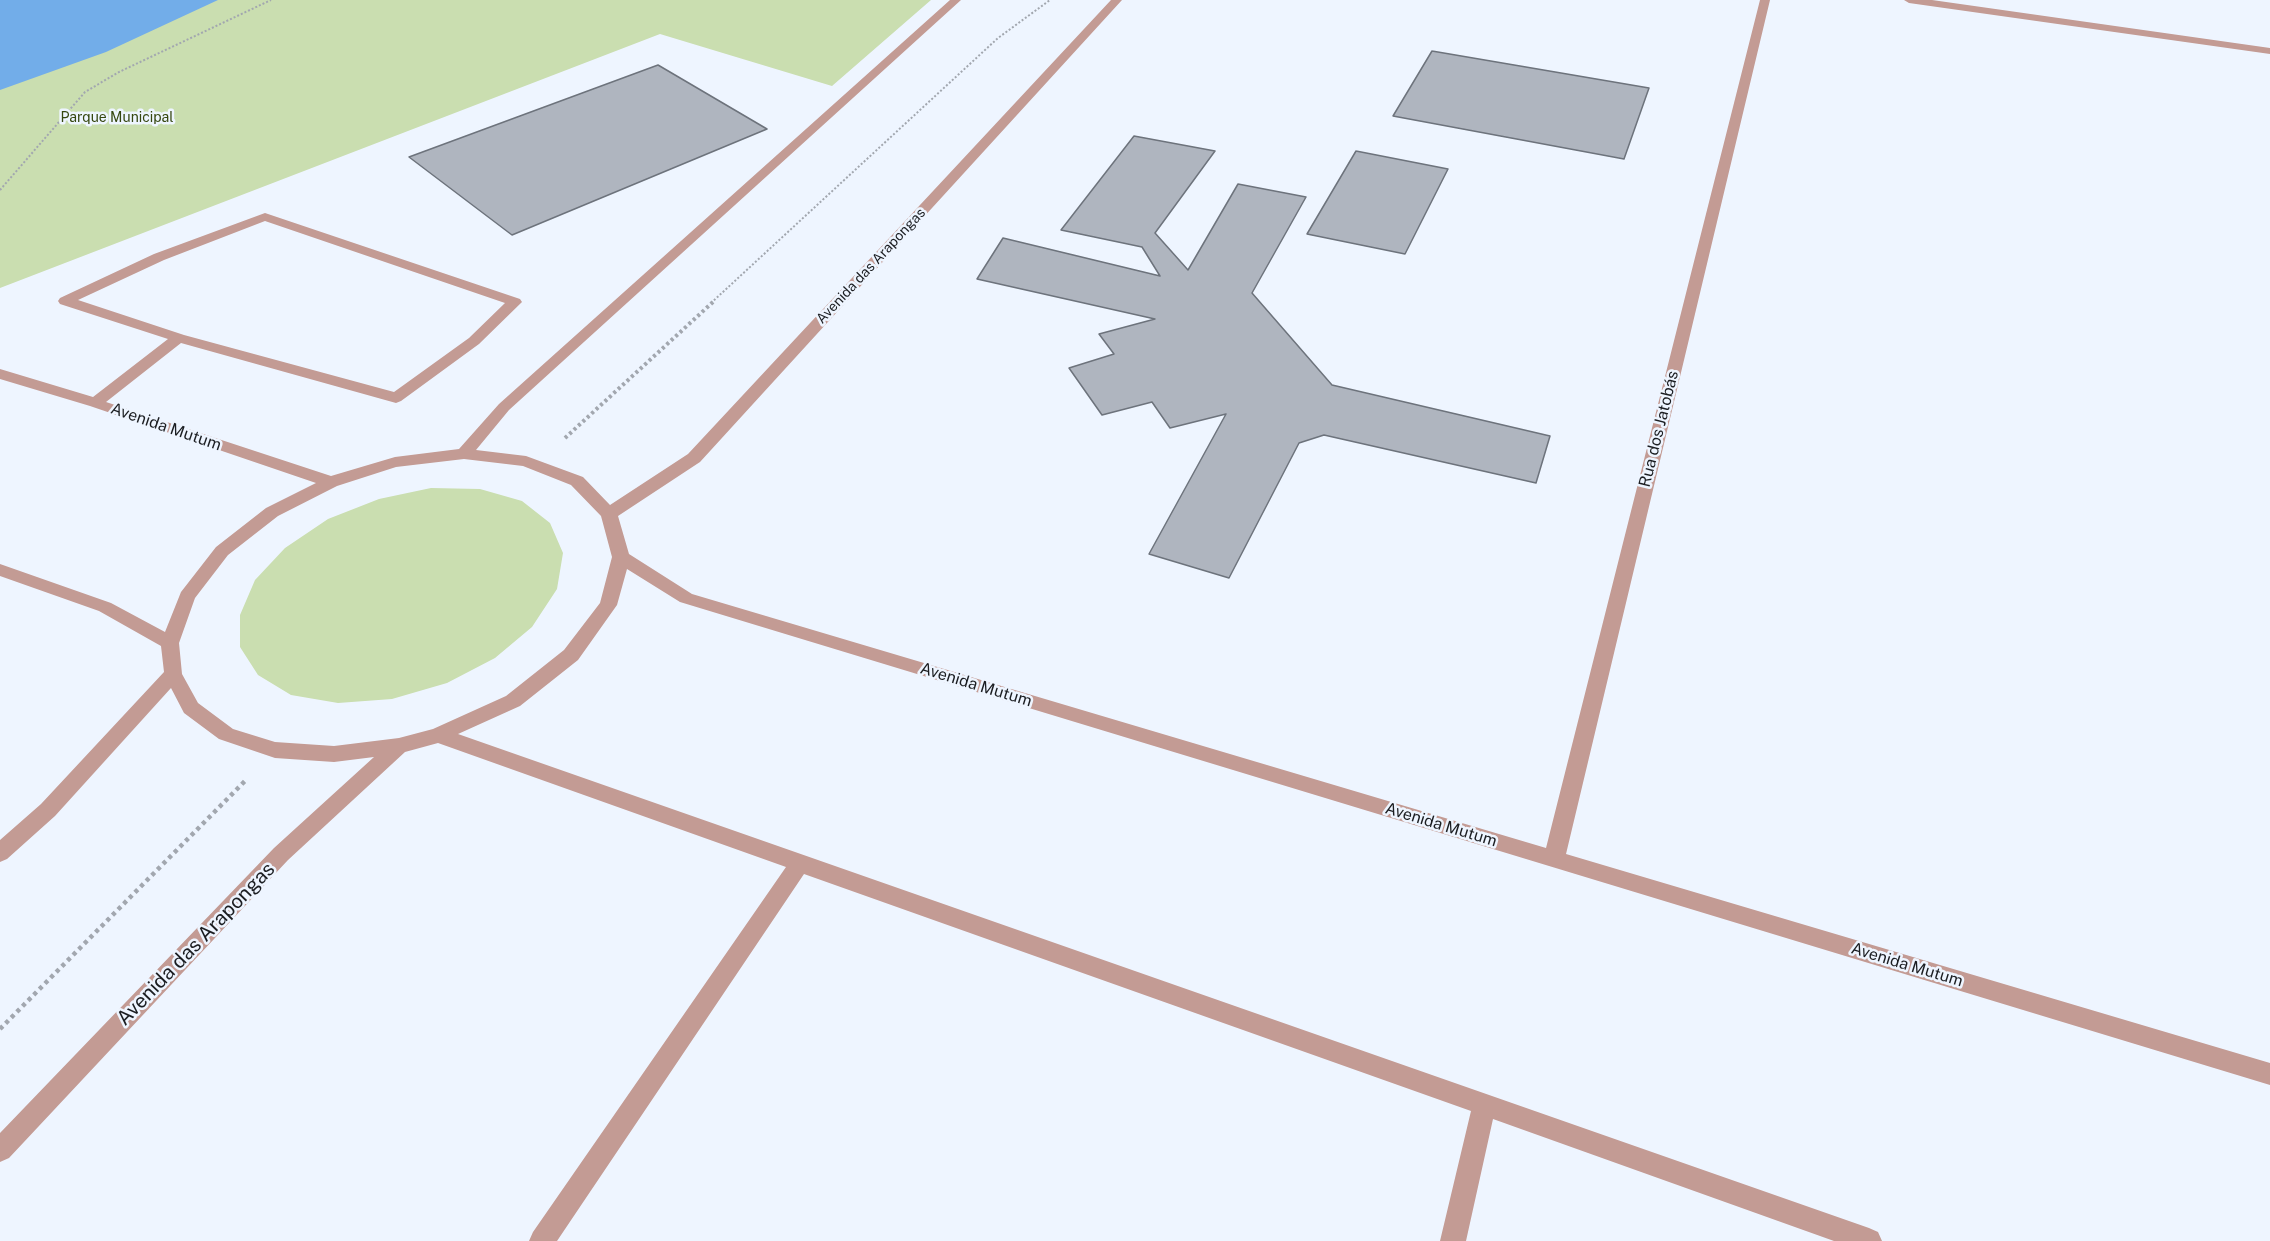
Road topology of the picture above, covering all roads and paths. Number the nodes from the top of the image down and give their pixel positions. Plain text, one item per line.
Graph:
1 (271, 0) edge
2 (956, 0) edge
3 (1050, 0) edge
4 (1117, 0) edge
5 (1765, 0) edge
6 (1909, 0) edge
7 (2270, 51) edge
8 (0, 190) edge
9 (179, 338) junction
10 (0, 374) edge
11 (95, 403) junction
12 (464, 454) junction
13 (526, 461) junction
14 (332, 482) junction
15 (609, 514) junction
16 (621, 557) junction
17 (0, 570) edge
18 (170, 643) junction
19 (173, 674) junction
20 (438, 735) junction
21 (399, 746) junction
22 (275, 750) junction
23 (0, 853) edge
24 (1554, 859) junction
25 (800, 863) junction
26 (0, 1029) edge
27 (2270, 1074) edge
28 (1484, 1105) junction
29 (0, 1150) edge
30 (542, 1241) edge
31 (1453, 1241) edge
32 (1869, 1241) edge

1 - 8 path
2 - 12 street
3 - 13 path
4 - 15 street, Avenida das Arapongas
5 - 24 street, Rua dos Jatobás
6 - 7 street
9 - 9 street
9 - 11 street
10 - 11 street, Avenida Mutum
11 - 14 street, Avenida Mutum
12 - 13 street
12 - 14 street
13 - 15 street
14 - 18 street
15 - 16 street
16 - 20 street
16 - 24 street, Avenida Mutum
17 - 18 street
18 - 19 street
19 - 22 street
19 - 23 street
20 - 21 street
20 - 25 street
21 - 22 street
21 - 29 street, Avenida das Arapongas
22 - 26 path
24 - 27 street, Avenida Mutum
25 - 28 street
25 - 30 street
28 - 31 street
28 - 32 street

